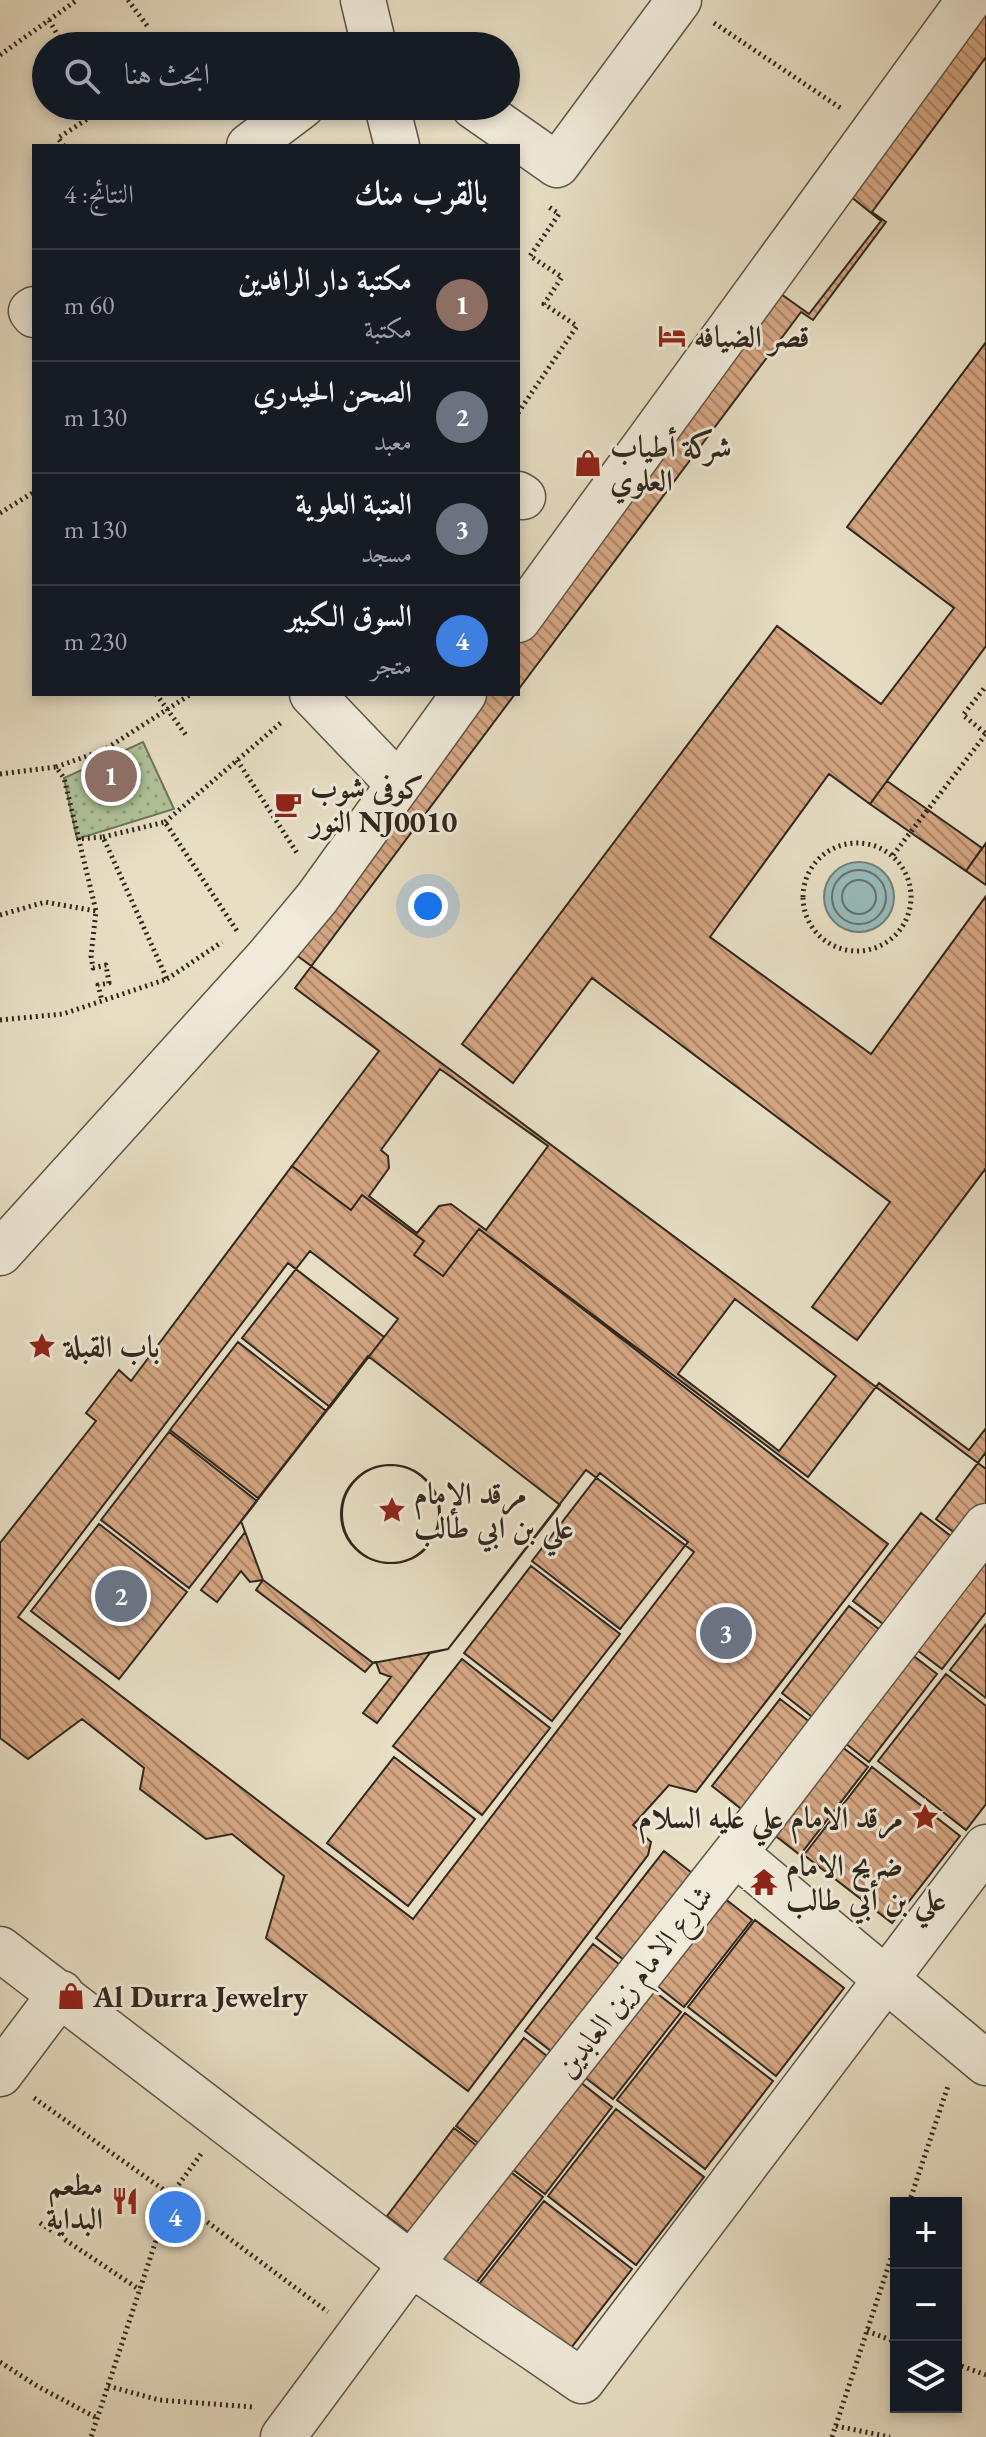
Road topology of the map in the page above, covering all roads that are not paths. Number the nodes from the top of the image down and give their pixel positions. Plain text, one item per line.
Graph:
1 (969, 0) edge
2 (693, 9) edge
3 (283, 120) edge
4 (390, 120) edge
5 (493, 120) edge
6 (252, 144) edge
7 (396, 144) edge
8 (520, 617) edge
9 (314, 696) edge
10 (463, 696) edge
11 (398, 784) junction
12 (0, 1253) edge
13 (986, 1526) edge
14 (986, 1847) edge
15 (735, 1853) junction
16 (0, 1949) edge
17 (886, 1979) junction
18 (61, 1993) junction
19 (974, 2053) edge
20 (0, 2074) edge
21 (411, 2264) junction
22 (294, 2422) edge

1 - 8 street
2 - 5 street
3 - 6 street
4 - 7 street
9 - 11 street
10 - 11 street
11 - 12 street
13 - 15 street, شارع الامام زين العابدين
14 - 17 street
15 - 17 street
15 - 21 street, شارع الامام زين العابدين
16 - 18 street
17 - 19 street
17 - 21 street
18 - 20 street
18 - 21 street
21 - 22 street, شارع الامام زين العابدين

